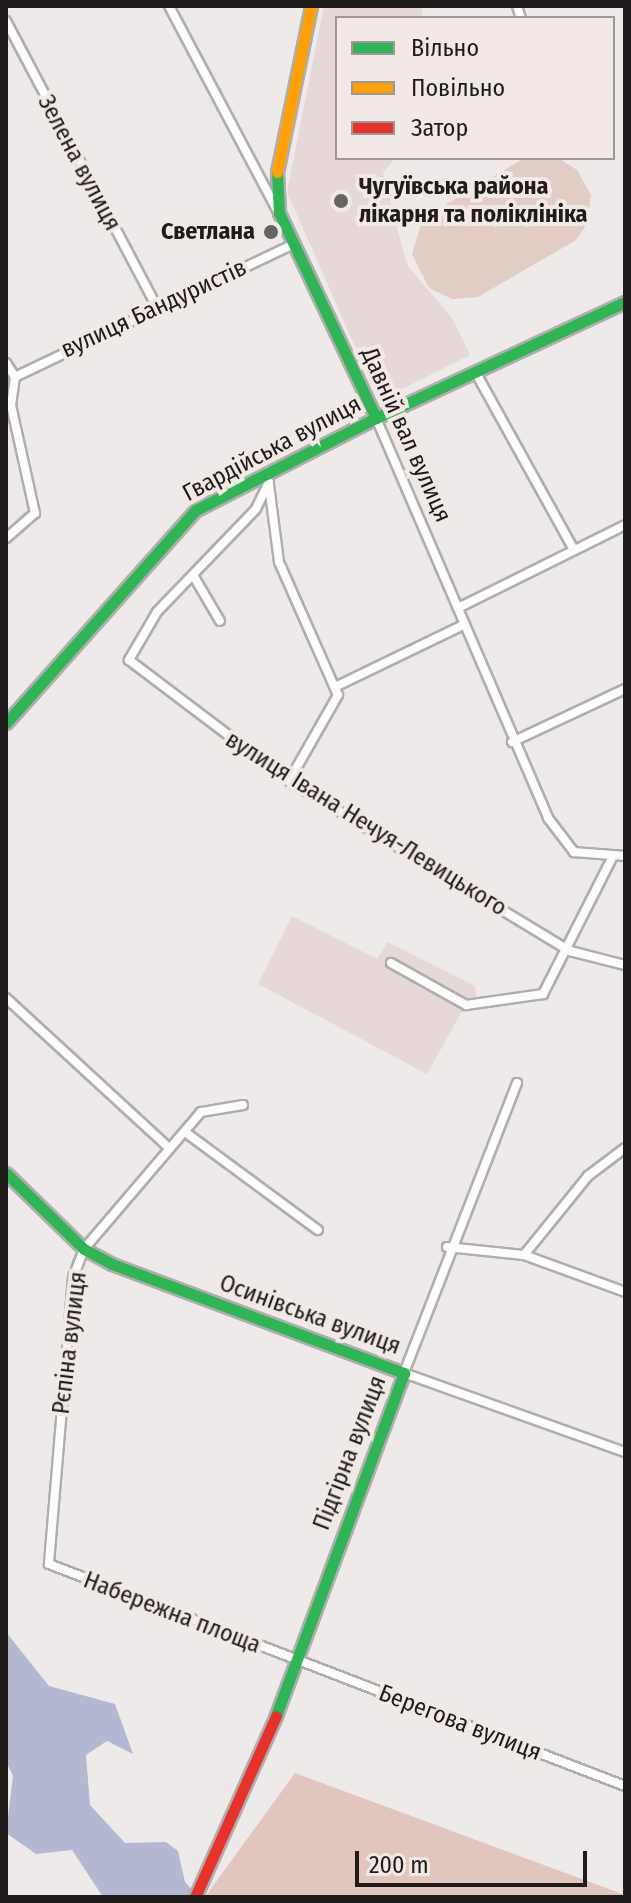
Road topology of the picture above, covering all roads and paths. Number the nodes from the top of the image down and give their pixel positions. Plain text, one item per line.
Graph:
1 (169, 6) edge
2 (311, 6) edge
3 (6, 21) edge
4 (279, 213) junction
5 (294, 244) junction
6 (625, 302) edge
7 (156, 305) junction
8 (6, 363) edge
9 (477, 375) junction
10 (15, 377) junction
11 (8, 406) edge
12 (376, 418) junction
13 (268, 477) junction
14 (625, 525) edge
15 (6, 538) edge
16 (574, 550) junction
17 (193, 575) junction
18 (458, 608) junction
19 (220, 621) dead end
20 (463, 625) junction
21 (337, 686) junction
22 (625, 689) edge
23 (6, 723) edge
24 (512, 742) junction
25 (289, 781) junction
26 (625, 847) edge
27 (619, 857) edge
28 (570, 951) junction
29 (391, 963) dead end
30 (625, 965) edge
31 (6, 998) edge
32 (517, 1083) dead end
33 (243, 1105) dead end
34 (185, 1132) junction
35 (168, 1147) junction
36 (625, 1148) edge
37 (6, 1173) edge
38 (318, 1230) dead end
39 (447, 1247) junction
40 (84, 1249) junction
41 (524, 1255) junction
42 (625, 1292) edge
43 (404, 1373) junction
44 (625, 1452) edge
45 (49, 1564) joint
46 (295, 1661) junction
47 (625, 1786) edge
48 (195, 1897) edge

1 - 4 street, Давній вал вулиця
2 - 4 main road
3 - 7 street, Зелена вулиця
4 - 5 main road, Давній вал вулиця
5 - 7 street, вулиця Бандуристів
5 - 12 main road, Давній вал вулиця
6 - 9 main road, Гвардійська вулиця
7 - 10 street, вулиця Бандуристів
8 - 10 street
9 - 12 main road, Гвардійська вулиця
9 - 16 street
10 - 11 street
11 - 15 street
12 - 13 main road, Гвардійська вулиця
12 - 18 street, Давній вал вулиця
13 - 17 street
13 - 21 street
13 - 23 main road, Гвардійська вулиця
14 - 16 street
16 - 18 street
17 - 19 street
17 - 25 street, вулиця Івана Нечуя-Левицького
18 - 20 street, Давній вал вулиця
20 - 21 street
20 - 24 street, Давній вал вулиця
21 - 25 street
22 - 24 street
24 - 27 street, Давній вал вулиця
25 - 28 street, вулиця Івана Нечуя-Левицького
26 - 27 street
27 - 28 street
28 - 29 street
28 - 30 street, вулиця Івана Нечуя-Левицького
31 - 35 street
32 - 39 street, Підгірна вулиця
33 - 34 street, Рєпіна вулиця
34 - 35 street, Рєпіна вулиця
34 - 38 street
35 - 40 street, Рєпіна вулиця
36 - 41 street
37 - 40 main road, Осинівська вулиця
39 - 41 street
39 - 43 street, Підгірна вулиця
40 - 43 main road, Осинівська вулиця
40 - 45 street, Рєпіна вулиця
41 - 42 street
43 - 44 street, Осинівська вулиця
43 - 46 main road, Підгірна вулиця
45 - 46 street, Набережна площа
46 - 47 street, Берегова вулиця
46 - 48 main road, Підгірна вулиця

